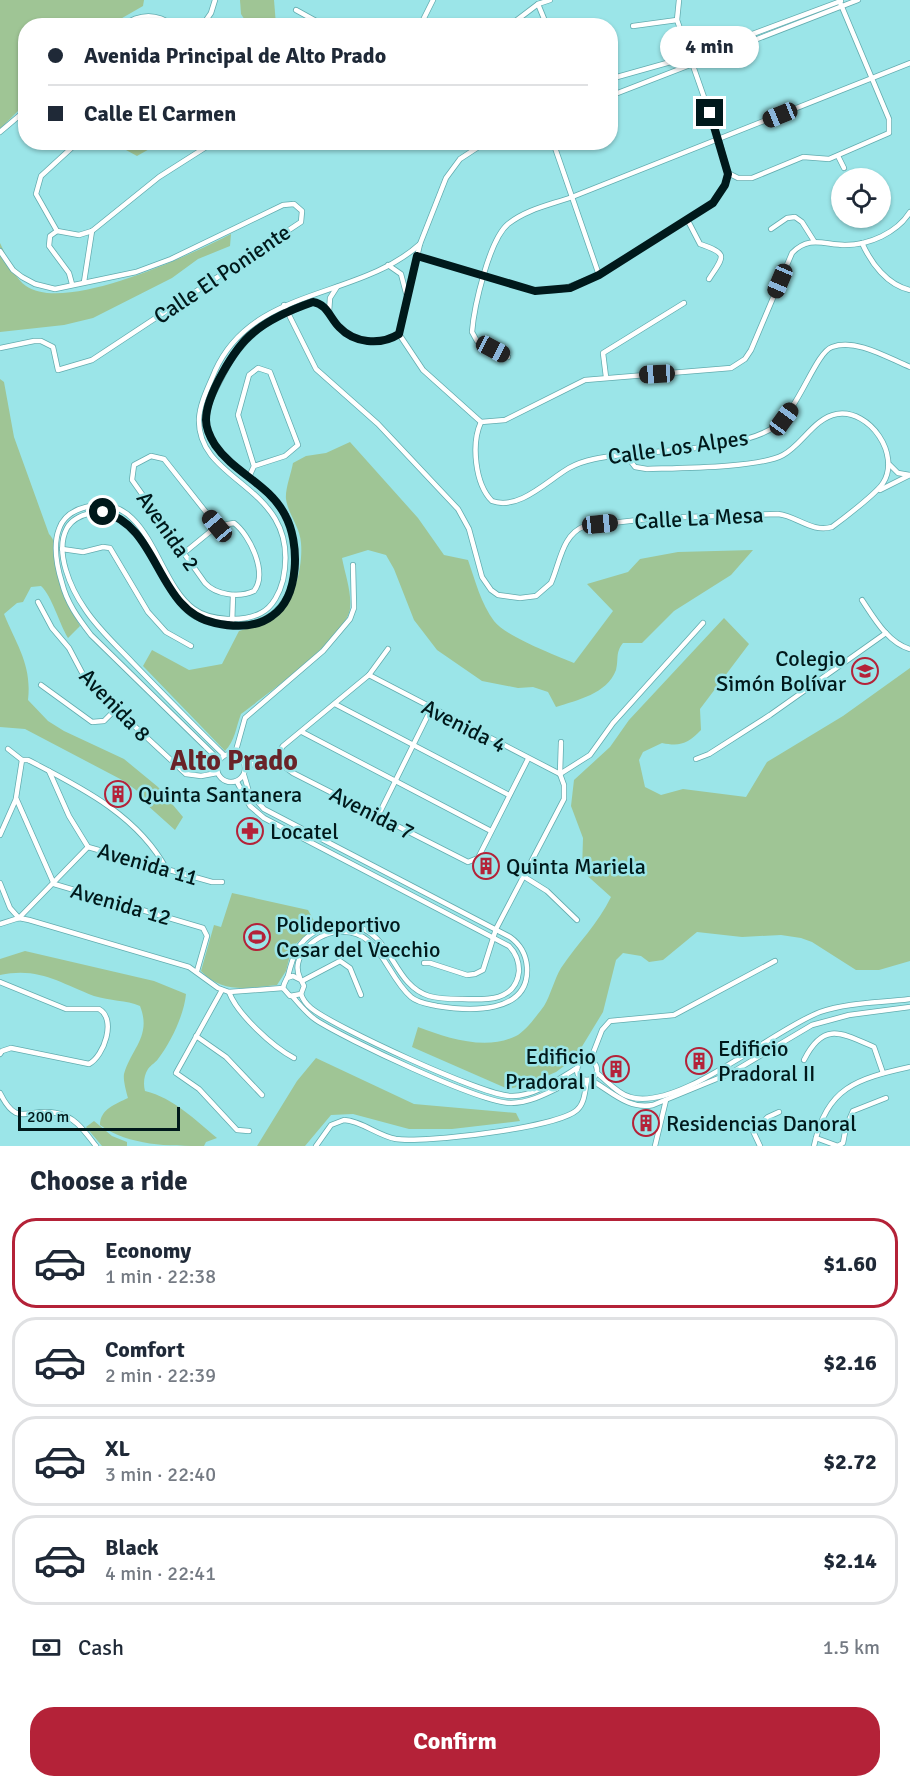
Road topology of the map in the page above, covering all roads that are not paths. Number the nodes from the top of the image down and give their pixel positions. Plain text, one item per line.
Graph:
1 (215, 0) edge
2 (433, 0) edge
3 (550, 0) edge
4 (679, 0) edge
5 (858, 0) edge
6 (841, 2) edge
7 (538, 4) junction
8 (296, 10) dead end
9 (139, 18) edge
10 (161, 18) edge
11 (208, 18) edge
12 (310, 18) edge
13 (424, 18) edge
14 (520, 18) edge
15 (544, 18) edge
16 (676, 20) junction
17 (633, 26) dead end
18 (691, 57) junction
19 (910, 63) edge
20 (694, 65) junction
21 (618, 77) edge
22 (872, 78) junction
23 (618, 93) edge
24 (18, 117) edge
25 (0, 132) edge
26 (719, 140) junction
27 (69, 150) edge
28 (201, 150) edge
29 (472, 150) edge
30 (556, 150) edge
31 (838, 156) junction
32 (844, 168) dead end
33 (728, 174) junction
34 (572, 197) junction
35 (910, 212) edge
36 (687, 219) junction
37 (771, 229) dead end
38 (57, 231) junction
39 (92, 231) junction
40 (814, 241) junction
41 (862, 243) junction
42 (420, 244) junction
43 (0, 251) edge
44 (417, 256) junction
45 (388, 265) junction
46 (599, 275) junction
47 (485, 276) junction
48 (709, 279) dead end
49 (84, 282) junction
50 (72, 284) junction
51 (337, 287) junction
52 (910, 290) edge
53 (406, 296) junction
54 (684, 303) dead end
55 (284, 305) junction
56 (287, 314) junction
57 (330, 314) junction
58 (399, 334) junction
59 (0, 348) edge
60 (508, 357) dead end
61 (910, 367) edge
62 (606, 377) junction
63 (481, 422) junction
64 (626, 455) junction
65 (890, 465) junction
66 (254, 466) junction
67 (910, 475) edge
68 (250, 477) junction
69 (243, 482) junction
70 (878, 491) junction
71 (217, 526) junction
72 (56, 549) junction
73 (64, 550) junction
74 (184, 553) junction
75 (353, 565) dead end
76 (233, 595) junction
77 (862, 600) dead end
78 (38, 602) dead end
79 (232, 618) junction
80 (703, 623) dead end
81 (232, 625) junction
82 (886, 633) junction
83 (191, 646) dead end
84 (910, 649) edge
85 (388, 650) dead end
86 (369, 675) junction
87 (41, 685) dead end
88 (335, 704) junction
89 (431, 709) junction
90 (115, 710) junction
91 (302, 732) junction
92 (561, 742) dead end
93 (414, 745) junction
94 (8, 749) dead end
95 (235, 754) junction
96 (224, 755) junction
97 (274, 759) junction
98 (528, 759) junction
99 (696, 759) dead end
100 (22, 760) junction
101 (219, 760) junction
102 (245, 766) junction
103 (49, 771) junction
104 (217, 772) junction
105 (560, 774) junction
106 (244, 775) junction
107 (237, 782) junction
108 (396, 782) junction
109 (509, 795) junction
110 (16, 798) junction
111 (378, 816) junction
112 (491, 831) junction
113 (0, 835) edge
114 (88, 848) junction
115 (167, 870) junction
116 (523, 876) junction
117 (222, 882) dead end
118 (0, 883) edge
119 (54, 884) junction
120 (19, 918) junction
121 (577, 920) dead end
122 (0, 924) edge
123 (496, 929) junction
124 (493, 939) junction
125 (774, 961) dead end
126 (424, 963) dead end
127 (197, 971) junction
128 (287, 978) junction
129 (301, 980) junction
130 (0, 982) edge
131 (283, 988) junction
132 (222, 990) junction
133 (229, 992) junction
134 (301, 994) junction
135 (361, 995) dead end
136 (293, 997) junction
137 (910, 999) edge
138 (910, 1007) edge
139 (196, 1036) junction
140 (0, 1054) edge
141 (294, 1058) dead end
142 (804, 1060) dead end
143 (590, 1061) junction
144 (910, 1067) edge
145 (577, 1068) junction
146 (597, 1073) junction
147 (883, 1073) junction
148 (580, 1078) junction
149 (589, 1080) junction
150 (0, 1093) edge
151 (663, 1094) junction
152 (262, 1095) dead end
153 (886, 1098) dead end
154 (666, 1101) junction
155 (779, 1112) dead end
156 (249, 1131) dead end
157 (816, 1138) junction
158 (96, 1146) edge
159 (316, 1146) edge
160 (655, 1146) edge
161 (760, 1146) edge
162 (814, 1146) edge
163 (838, 1146) edge

1 - 11 street
2 - 13 street
3 - 7 street
4 - 16 street
5 - 6 street
6 - 18 street
6 - 20 street
6 - 22 street
7 - 14 street
7 - 15 street
8 - 12 street
9 - 10 street
16 - 17 street
16 - 18 street
18 - 20 street
18 - 21 street
19 - 22 street
20 - 23 street
20 - 26 street
22 - 26 street
22 - 31 street
24 - 25 street
26 - 33 street
26 - 34 street
27 - 38 street
28 - 39 street
29 - 42 street
30 - 34 street
31 - 32 street
31 - 33 street
33 - 36 street
34 - 46 street
34 - 47 street
35 - 41 street
36 - 46 street
36 - 48 street
37 - 40 street
38 - 39 street
38 - 50 street
39 - 49 street
40 - 41 street
40 - 62 street
41 - 52 street
42 - 44 street
42 - 45 street
43 - 50 street
44 - 47 street
44 - 53 street
45 - 51 street
45 - 53 street
46 - 47 street
47 - 60 street
49 - 50 street
49 - 59 street, Calle El Poniente
51 - 55 street
51 - 57 street
53 - 58 street
54 - 62 street
55 - 56 street, Calle La Mesa
55 - 69 street
56 - 57 street
56 - 68 street
56 - 70 street, Calle La Mesa
57 - 58 street
58 - 63 street
61 - 64 street, Calle Los Alpes
62 - 63 street
63 - 64 street, Calle Los Alpes
64 - 65 street
65 - 67 street
65 - 70 street, Calle La Mesa
66 - 66 street
66 - 68 street
67 - 70 street
68 - 69 street
68 - 81 street
69 - 79 street
71 - 74 street
71 - 74 street, Avenida 2
71 - 76 street, Avenida 2
72 - 73 street
72 - 79 street
72 - 101 street
73 - 81 street
73 - 83 street
73 - 96 street
74 - 76 street, Avenida 2
75 - 95 street
76 - 79 street
77 - 82 street
78 - 90 street, Avenida 8
79 - 81 street
80 - 105 street
82 - 84 street
82 - 99 street
85 - 86 street
86 - 88 street
86 - 89 street, Avenida 4
87 - 90 street
88 - 91 street
88 - 93 street
89 - 93 street
89 - 98 street, Avenida 4
90 - 104 street, Avenida 8
91 - 97 street
91 - 108 street
92 - 105 street
93 - 108 street
93 - 109 street
94 - 100 street
95 - 96 street
95 - 102 street
96 - 101 street
97 - 102 street
97 - 111 street, Avenida 7
98 - 105 street, Avenida 4
98 - 109 street
100 - 103 street
100 - 110 street
101 - 104 street
102 - 106 street
103 - 114 street, Avenida 11
103 - 115 street
104 - 107 street
105 - 116 street
106 - 107 street
106 - 123 street
107 - 124 street
108 - 111 street
108 - 112 street
109 - 112 street
110 - 113 street
110 - 119 street, Avenida 12
111 - 112 street, Avenida 7
114 - 115 street, Avenida 11
114 - 119 street
115 - 117 street, Avenida 11
116 - 121 street
116 - 123 street
118 - 120 street
119 - 120 street
119 - 127 street, Avenida 12
120 - 122 street
120 - 127 street
123 - 124 street
123 - 129 street
124 - 126 street
124 - 128 street
125 - 143 street
127 - 132 street
128 - 129 street
128 - 131 street
129 - 134 street
129 - 135 street
130 - 140 street
131 - 133 street
131 - 136 street
132 - 133 street
132 - 139 street
133 - 141 street
134 - 136 street
134 - 145 street
136 - 148 street
137 - 151 street
138 - 154 street
139 - 152 street
139 - 156 street
142 - 147 street
143 - 145 street
143 - 146 street
144 - 147 street
145 - 148 street
146 - 149 street
146 - 151 street
147 - 157 street
148 - 149 street
149 - 154 street
149 - 159 street
150 - 158 street
151 - 154 street
153 - 163 street
154 - 160 street
155 - 161 street
157 - 162 street
157 - 163 street

